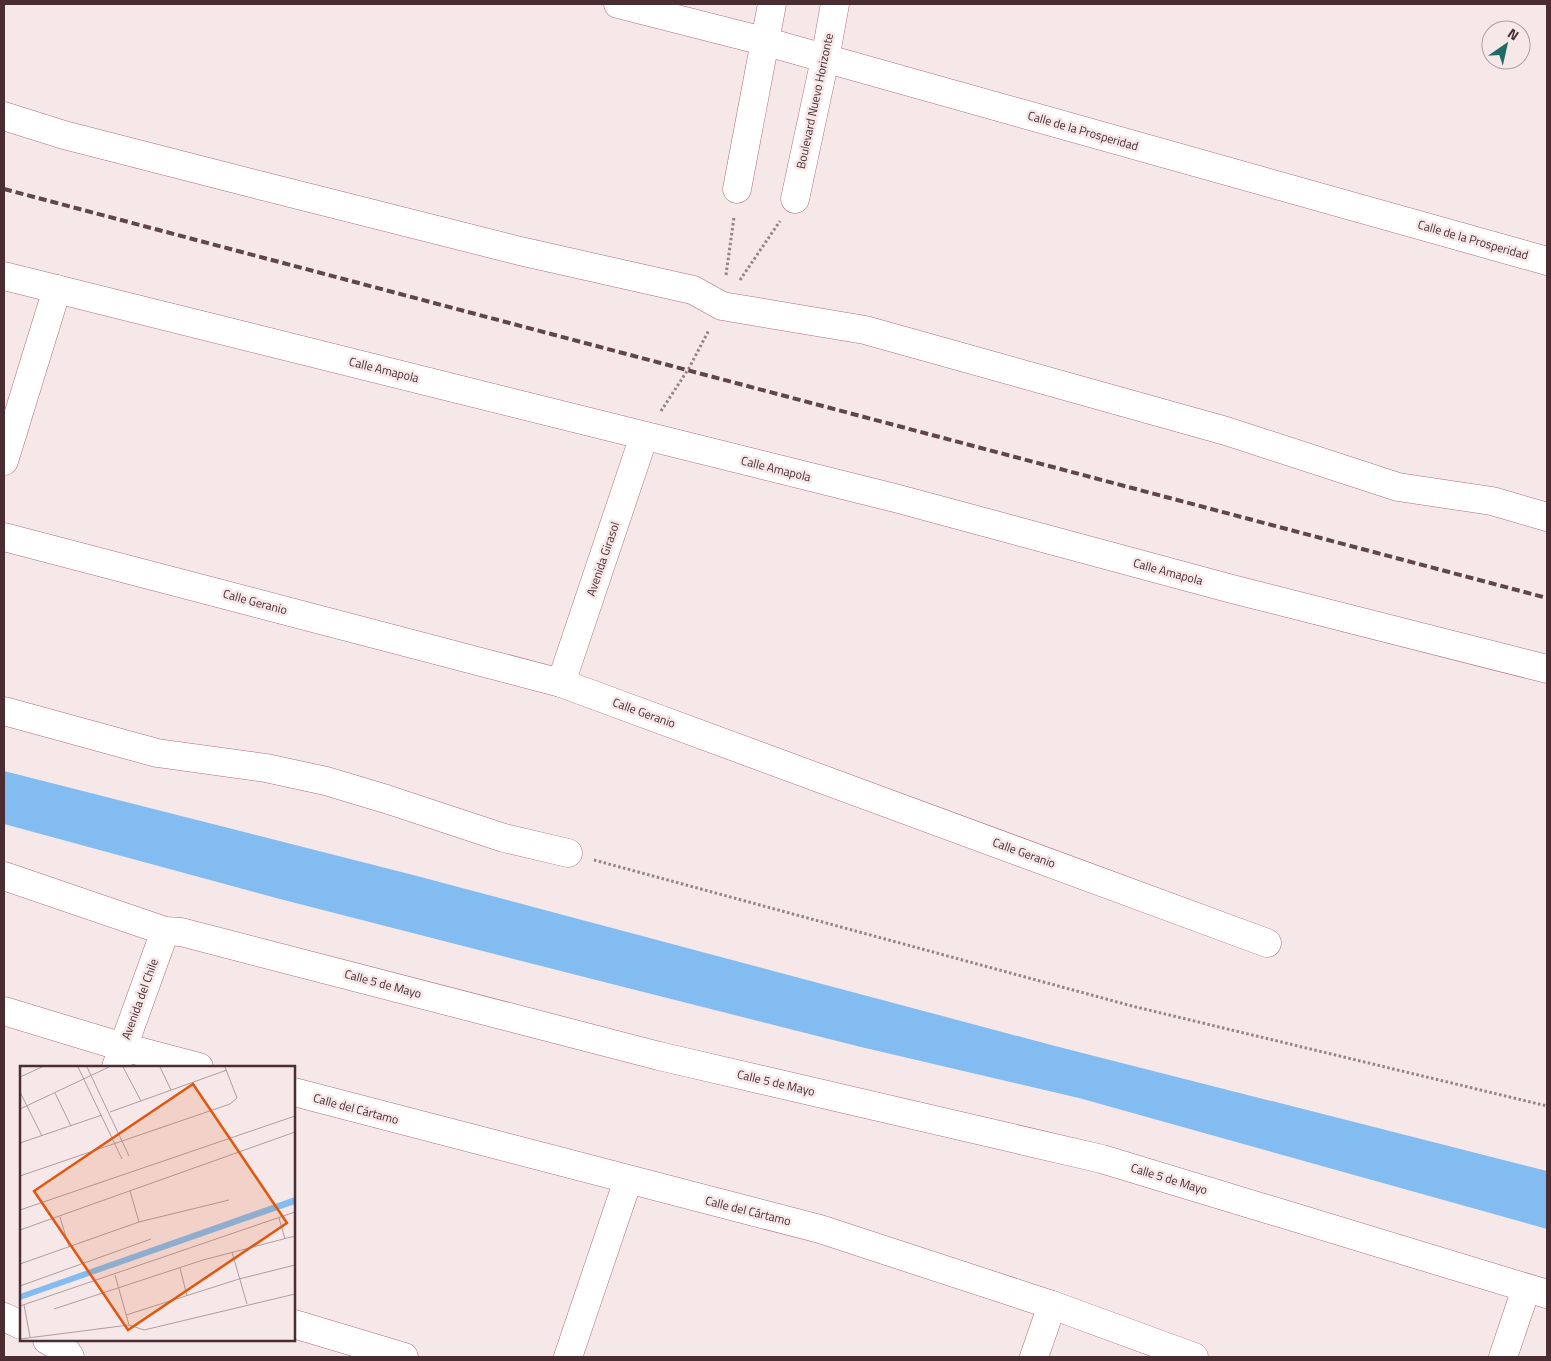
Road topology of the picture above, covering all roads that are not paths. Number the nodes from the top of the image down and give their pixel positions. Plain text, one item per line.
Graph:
1 (618, 4) edge
2 (772, 4) edge
3 (835, 4) edge
4 (767, 42) junction
5 (825, 59) junction
6 (4, 116) edge
7 (737, 189) road end
8 (795, 198) dead end
9 (1547, 261) edge
10 (4, 276) edge
11 (57, 289) junction
12 (644, 436) junction
13 (4, 461) edge
14 (1547, 517) edge
15 (4, 537) edge
16 (1547, 669) edge
17 (561, 683) junction
18 (4, 711) edge
19 (568, 852) road end
20 (4, 876) edge
21 (165, 931) junction
22 (1268, 943) dead end
23 (4, 1011) edge
24 (119, 1057) edge
25 (191, 1066) edge
26 (295, 1092) edge
27 (628, 1180) junction
28 (1536, 1292) edge
29 (1052, 1305) junction
30 (4, 1317) edge
31 (295, 1324) edge
32 (20, 1325) edge
33 (49, 1341) edge
34 (70, 1357) edge
35 (404, 1357) edge
36 (568, 1357) edge
37 (1034, 1357) edge
38 (1194, 1357) edge
39 (1503, 1357) edge

1 - 4 street, Calle de la Prosperidad
2 - 4 street
3 - 5 street, Boulevard Nuevo Horizonte
4 - 5 street, Calle de la Prosperidad
4 - 7 street
5 - 8 street, Boulevard Nuevo Horizonte
5 - 9 street, Calle de la Prosperidad
6 - 14 street
10 - 11 street, Calle Amapola
11 - 12 street, Calle Amapola
11 - 13 street
12 - 16 street, Calle Amapola
12 - 17 street, Avenida Girasol
15 - 17 street, Calle Geranio
17 - 22 street, Calle Geranio
18 - 19 street
20 - 21 street, Calle 5 de Mayo
21 - 24 street, Avenida del Chile
21 - 28 street, Calle 5 de Mayo
23 - 24 street
24 - 25 street
26 - 27 street, Calle del Cártamo
27 - 29 street, Calle del Cártamo
27 - 36 street
28 - 39 street
29 - 37 street
29 - 38 street, Calle del Cártamo
30 - 32 street
31 - 35 street
33 - 34 street

